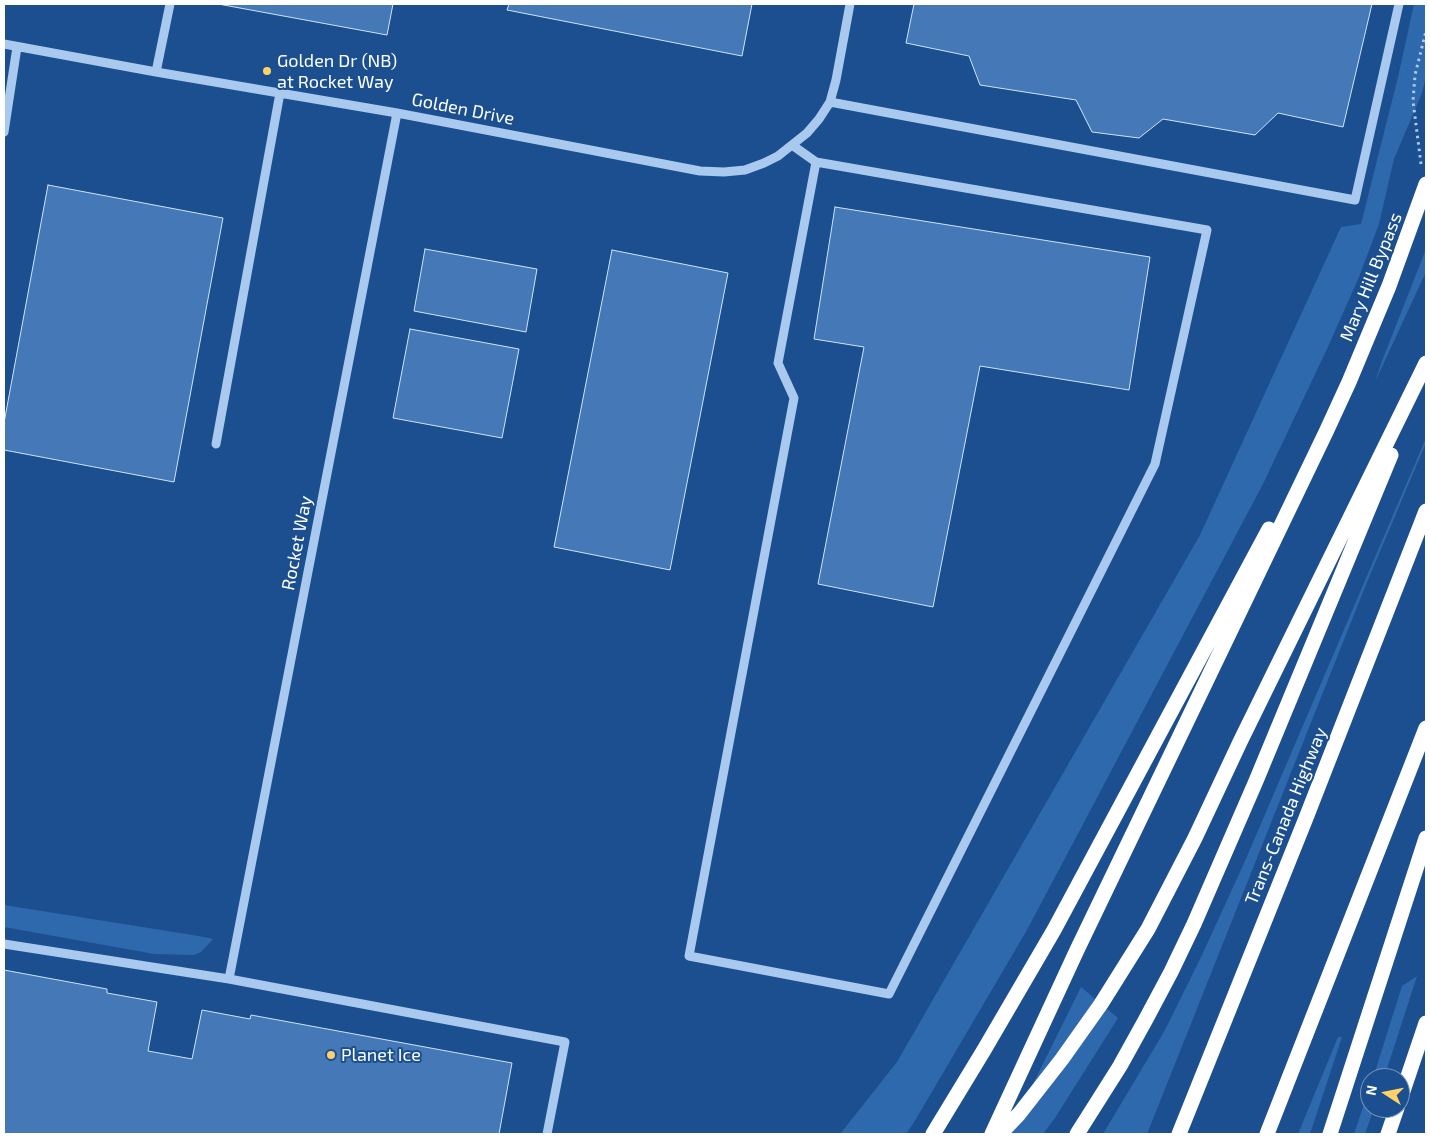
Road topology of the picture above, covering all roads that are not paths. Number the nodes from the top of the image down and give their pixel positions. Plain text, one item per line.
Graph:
1 (170, 4) edge
2 (850, 4) edge
3 (1399, 4) edge
4 (4, 44) edge
5 (16, 47) junction
6 (156, 72) junction
7 (280, 93) junction
8 (830, 102) junction
9 (397, 113) junction
10 (4, 132) edge
11 (792, 145) junction
12 (816, 162) junction
13 (1426, 186) edge
14 (1426, 363) edge
15 (1426, 370) edge
16 (1348, 382) junction
17 (216, 444) dead end
18 (1426, 511) edge
19 (1426, 728) edge
20 (1426, 838) edge
21 (4, 944) edge
22 (229, 979) junction
23 (1426, 1023) edge
24 (1410, 1070) edge
25 (1394, 1118) edge
26 (547, 1134) edge
27 (933, 1134) edge
28 (992, 1134) edge
29 (1000, 1134) edge
30 (1077, 1134) edge
31 (1179, 1134) edge
32 (1267, 1134) edge
33 (1330, 1134) edge
34 (1388, 1134) edge

1 - 6 street
2 - 8 street, Golden Drive
3 - 8 street
4 - 5 street, Golden Drive
5 - 6 street, Golden Drive
5 - 10 street
6 - 7 street, Golden Drive
7 - 9 street, Golden Drive
7 - 17 street
8 - 11 street, Golden Drive
9 - 11 street, Golden Drive
9 - 22 street, Rocket Way
11 - 12 street
12 - 12 street
13 - 16 highway, Mary Hill Bypass
14 - 29 highway
15 - 30 highway
16 - 27 highway
16 - 28 highway
18 - 31 highway, Trans-Canada Highway
19 - 32 highway
20 - 33 highway
21 - 22 street
22 - 26 street
23 - 24 highway
25 - 34 highway

